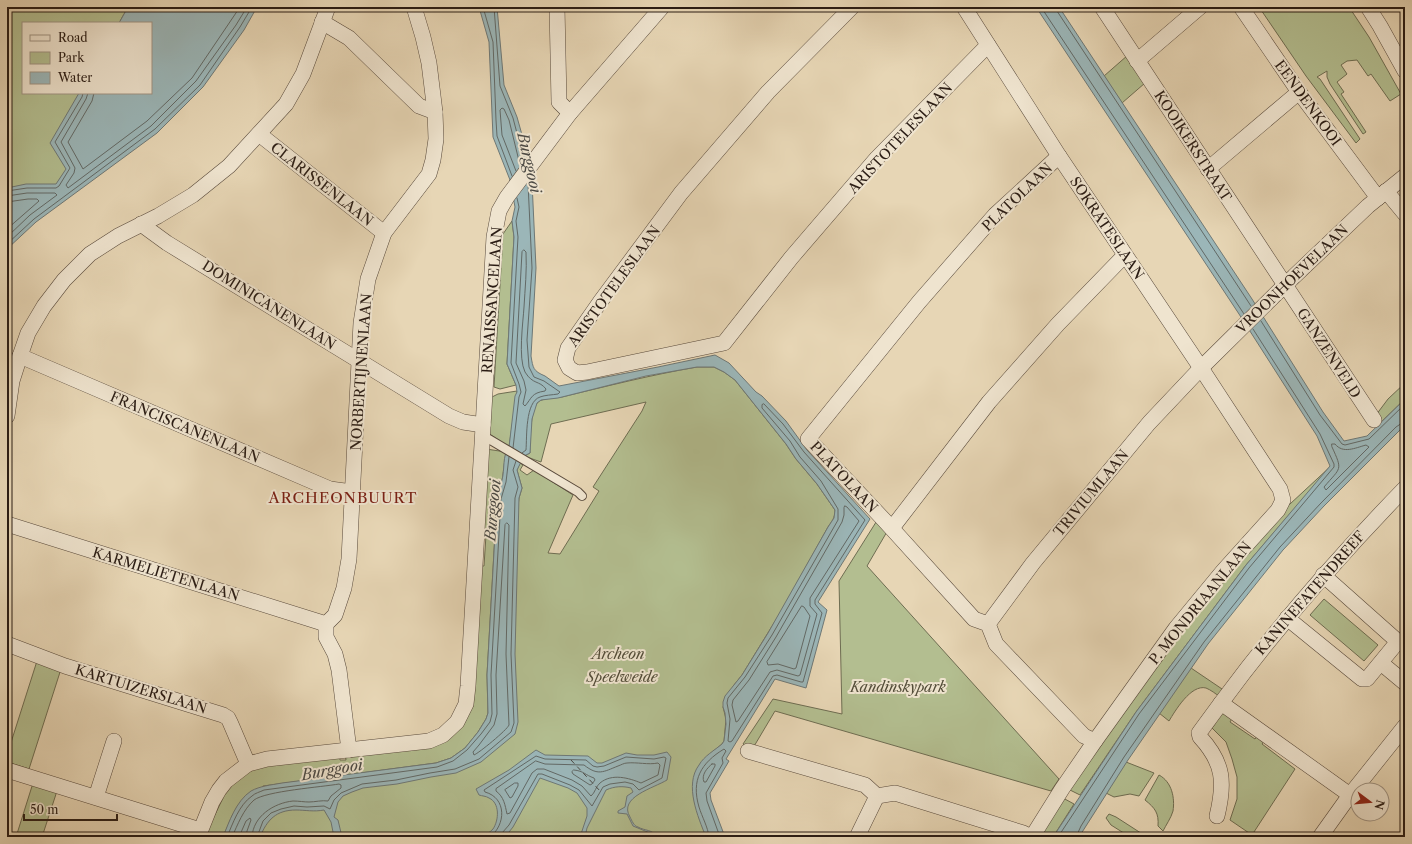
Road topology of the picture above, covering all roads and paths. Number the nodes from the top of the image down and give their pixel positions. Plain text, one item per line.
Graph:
1 (328, 7) edge
2 (414, 7) edge
3 (557, 7) edge
4 (662, 7) edge
5 (852, 7) edge
6 (964, 7) edge
7 (1102, 7) edge
8 (1200, 7) edge
9 (1241, 7) edge
10 (1368, 7) edge
11 (322, 22) junction
12 (988, 46) junction
13 (1137, 61) junction
14 (1405, 71) edge
15 (1299, 92) junction
16 (435, 112) junction
17 (570, 113) junction
18 (259, 134) junction
19 (1058, 156) junction
20 (1208, 169) junction
21 (1405, 176) edge
22 (1382, 194) junction
23 (1405, 214) edge
24 (141, 224) junction
25 (384, 233) junction
26 (1125, 255) junction
27 (1285, 285) junction
28 (20, 356) junction
29 (359, 360) junction
30 (1201, 368) junction
31 (7, 416) edge
32 (1374, 420) dead end
33 (483, 430) junction
34 (1404, 490) edge
35 (352, 492) junction
36 (582, 496) dead end
37 (7, 524) edge
38 (892, 528) junction
39 (1323, 575) junction
40 (1287, 618) junction
41 (326, 624) junction
42 (988, 624) junction
43 (7, 644) edge
44 (1381, 662) junction
45 (1405, 683) edge
46 (1221, 703) junction
47 (1405, 726) edge
48 (114, 741) dead end
49 (1095, 741) junction
50 (350, 750) junction
51 (748, 751) dead end
52 (248, 764) junction
53 (7, 770) edge
54 (1360, 782) edge
55 (1350, 795) joint
56 (877, 796) junction
57 (96, 797) junction
58 (1217, 816) dead end
59 (199, 834) edge
60 (857, 837) edge
61 (1031, 837) edge
62 (1320, 837) edge

1 - 11 street
2 - 16 street, NORBERTIJNENLAAN
3 - 17 street
4 - 17 street, RENAISSANCELAAN
5 - 12 street, ARISTOTELESLAAN
6 - 12 street, SOKRATESLAAN
7 - 13 street, KOOIKERSTRAAT
8 - 13 street
9 - 15 street, EENDENKOOI
10 - 14 street
11 - 16 street
11 - 18 street
12 - 19 street, SOKRATESLAAN
13 - 20 street, KOOIKERSTRAAT
15 - 20 street
15 - 22 street, EENDENKOOI
16 - 25 street, NORBERTIJNENLAAN
17 - 33 street, RENAISSANCELAAN
18 - 24 street
18 - 25 street, CLARISSENLAAN
19 - 26 street, SOKRATESLAAN
19 - 38 street, PLATOLAAN
20 - 27 street, KOOIKERSTRAAT
21 - 22 street, VROONHOEVELAAN
22 - 23 street
22 - 27 street, VROONHOEVELAAN
24 - 28 street
24 - 29 street, DOMINICANENLAAN
25 - 29 street, NORBERTIJNENLAAN
26 - 30 street, SOKRATESLAAN
26 - 38 street
27 - 30 street, VROONHOEVELAAN
27 - 32 street, GANZENVELD
28 - 31 street
28 - 35 street, FRANCISCANENLAAN
29 - 33 street, DOMINICANENLAAN
29 - 35 street, NORBERTIJNENLAAN
30 - 42 street, TRIVIUMLAAN
30 - 49 street, P. MONDRIAANLAAN
33 - 36 lane
33 - 50 street, RENAISSANCELAAN
34 - 39 street, KANINEFATENDREEF
35 - 41 street, NORBERTIJNENLAAN
37 - 41 street, KARMELIETENLAAN
38 - 42 street
39 - 40 street, KANINEFATENDREEF
39 - 44 street
40 - 44 street
40 - 46 street, KANINEFATENDREEF
41 - 50 street
42 - 49 street
43 - 52 street, KARTUIZERSLAAN
44 - 45 street
46 - 55 street
46 - 58 street, KANINEFATENDREEF
47 - 54 street
48 - 57 street
49 - 61 street, P. MONDRIAANLAAN
50 - 52 street, RENAISSANCELAAN
51 - 56 street
52 - 59 street, RENAISSANCELAAN
53 - 57 street
55 - 62 street
56 - 60 street
56 - 61 street
57 - 59 street

